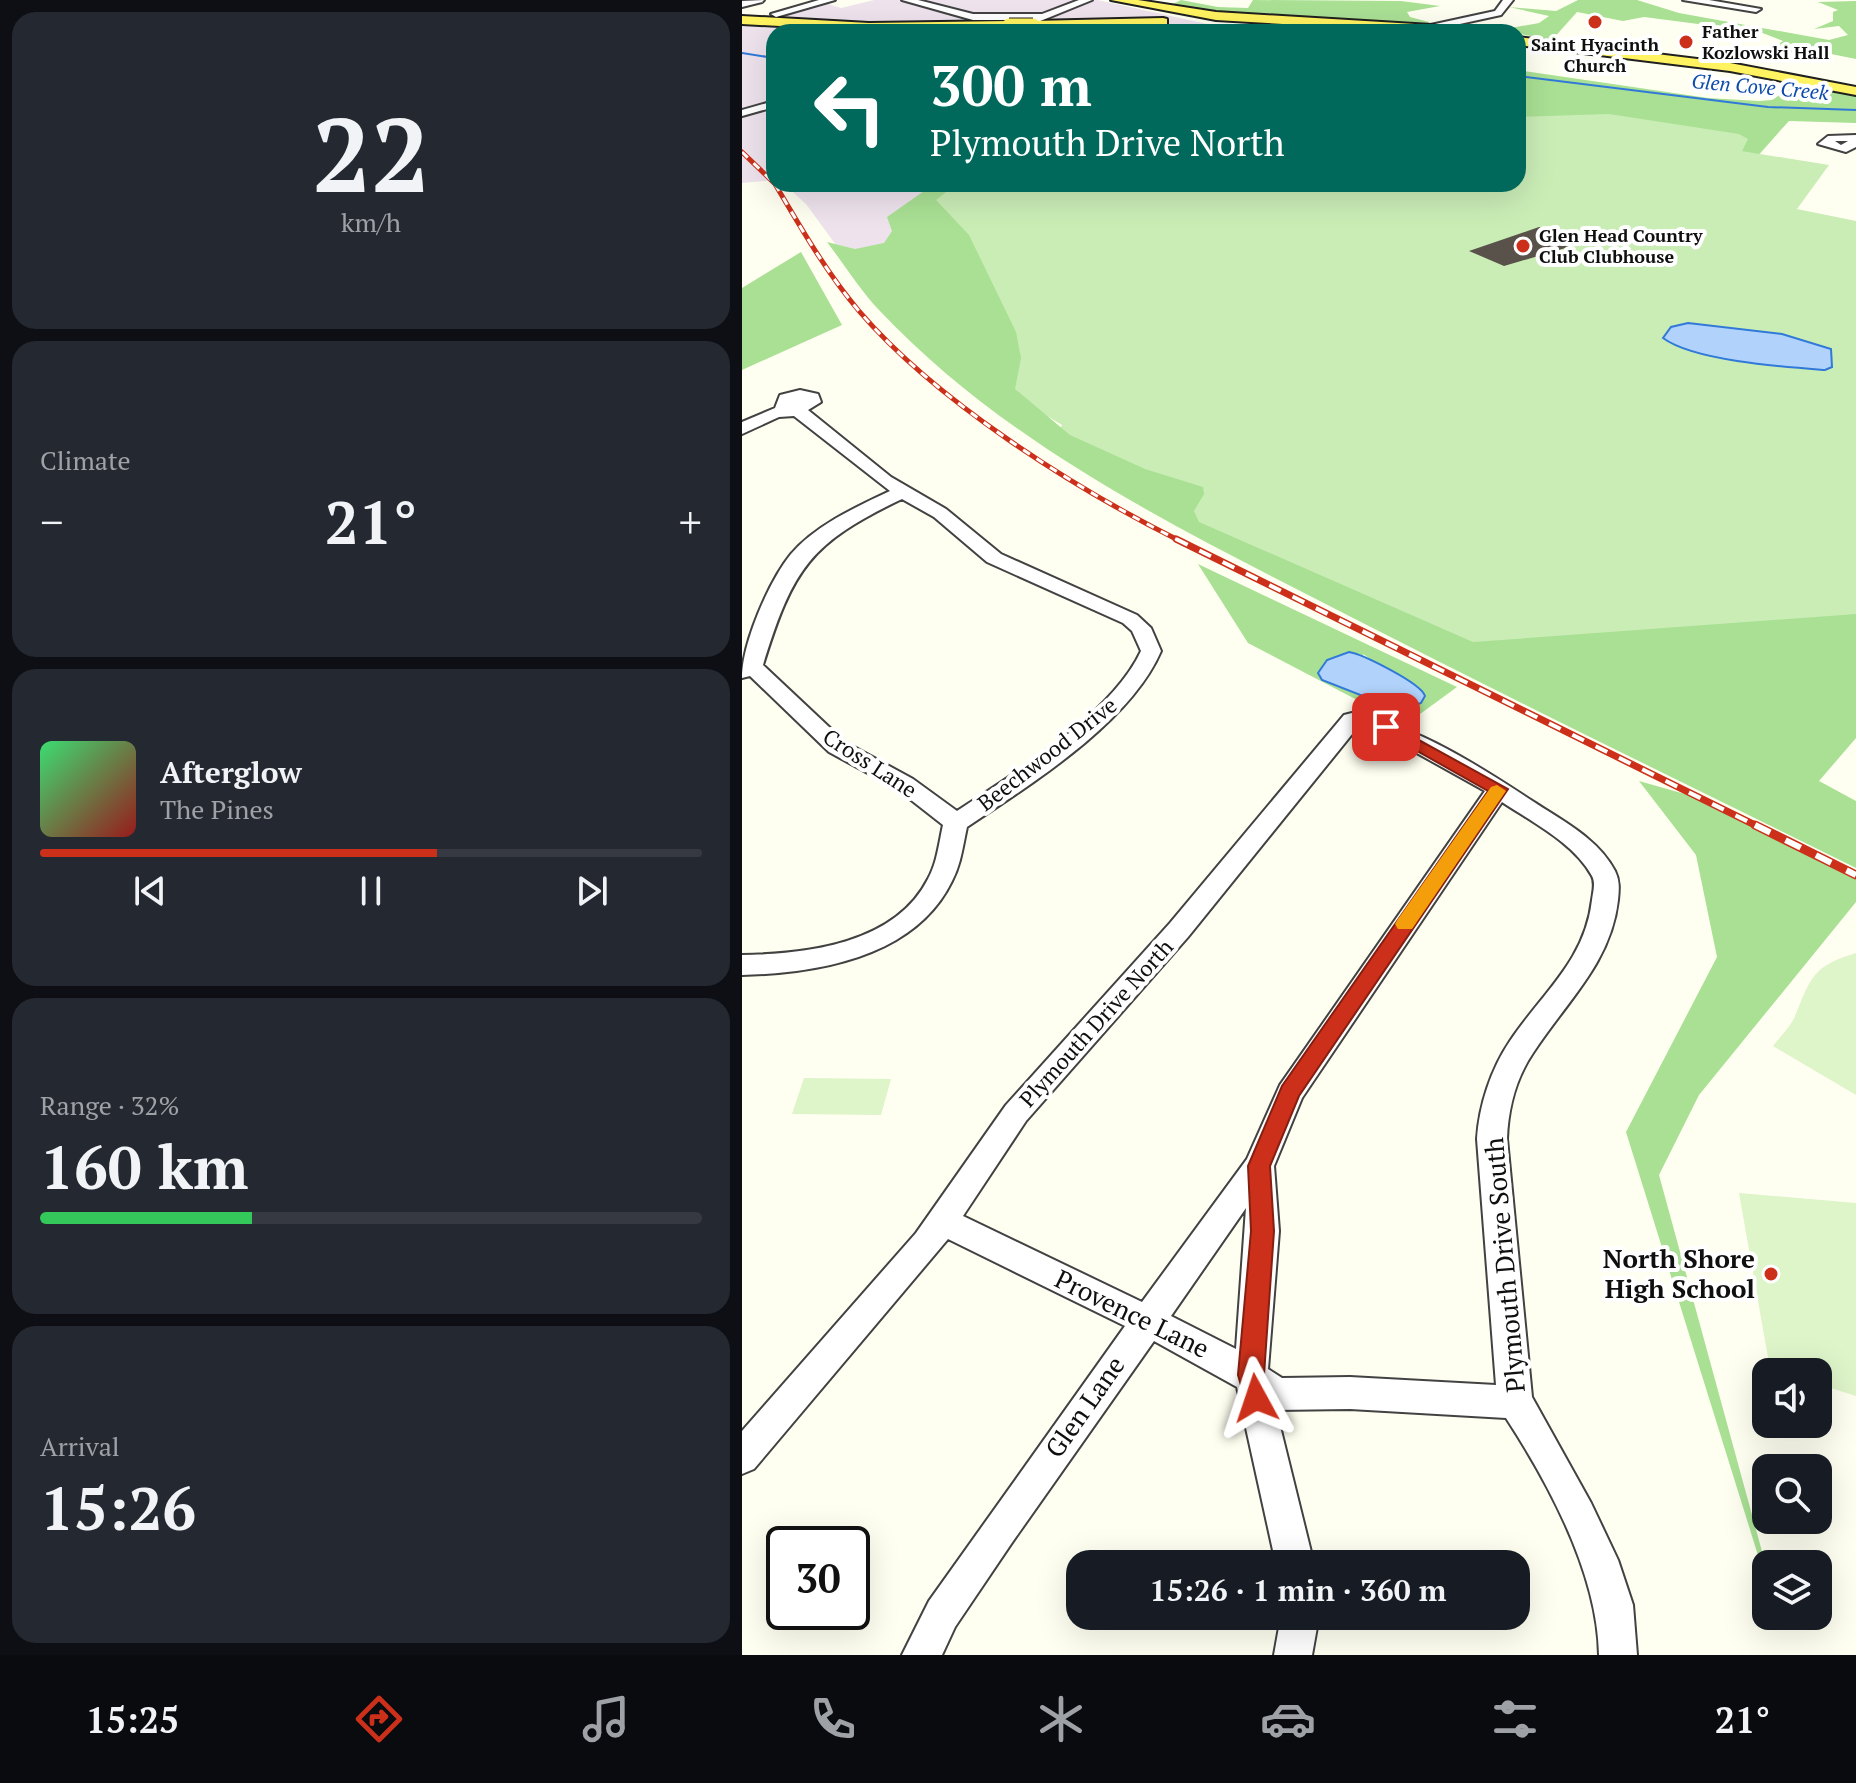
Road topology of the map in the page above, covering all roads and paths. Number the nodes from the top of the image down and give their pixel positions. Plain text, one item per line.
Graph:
1 (759, 0) edge
2 (830, 0) edge
3 (907, 0) edge
4 (1087, 0) edge
5 (1104, 0) edge
6 (1110, 0) edge
7 (1117, 0) edge
8 (1508, 0) edge
9 (1688, 0) edge
10 (1132, 3) junction
11 (742, 4) edge
12 (1756, 9) dead end
13 (776, 14) dead end
14 (742, 21) edge
15 (1195, 21) junction
16 (1033, 23) junction
17 (1270, 23) junction
18 (784, 24) edge
19 (1027, 24) edge
20 (1027, 24) edge
21 (1220, 24) junction
22 (1285, 24) edge
23 (1354, 24) edge
24 (1454, 24) edge
25 (1526, 39) edge
26 (1633, 52) junction
27 (1738, 63) junction
28 (1788, 77) junction
29 (1856, 85) edge
30 (1856, 91) edge
31 (766, 106) edge
32 (742, 113) edge
33 (742, 429) edge
34 (902, 492) junction
35 (747, 669) edge
36 (1499, 789) junction
37 (956, 823) junction
38 (742, 965) edge
39 (1259, 1166) junction
40 (940, 1220) junction
41 (1145, 1323) junction
42 (1251, 1375) junction
43 (1515, 1402) junction
44 (742, 1457) edge
45 (1292, 1550) edge
46 (1297, 1630) edge
47 (921, 1655) edge
48 (1293, 1655) edge
49 (1618, 1655) edge

1 - 11 street
2 - 13 street
3 - 16 street
4 - 16 street
5 - 15 main road
6 - 10 main road
7 - 10 main road
8 - 24 street
9 - 12 street
10 - 17 main road
14 - 18 main road
15 - 16 main road
15 - 17 main road
15 - 21 main road
16 - 19 main road, bridge
16 - 20 street
16 - 21 main road
17 - 21 main road
17 - 22 main road
17 - 23 main road
25 - 26 main road
26 - 27 main road
26 - 28 main road
27 - 28 main road
27 - 29 main road
28 - 30 main road
31 - 32 street
33 - 34 street, Beechwood Drive
34 - 35 street
34 - 37 street, Beechwood Drive
35 - 37 street, Cross Lane
36 - 39 street
36 - 40 street, Plymouth Drive North
36 - 43 street, Plymouth Drive South
37 - 38 street, Beechwood Drive
39 - 41 street, Glen Lane
39 - 42 street
40 - 41 street, Provence Lane
40 - 44 street, Plymouth Drive North
41 - 42 street, Provence Lane
41 - 47 street, Glen Lane
42 - 43 street, Provence Lane
42 - 45 street
43 - 49 street, Plymouth Drive South
46 - 48 street

